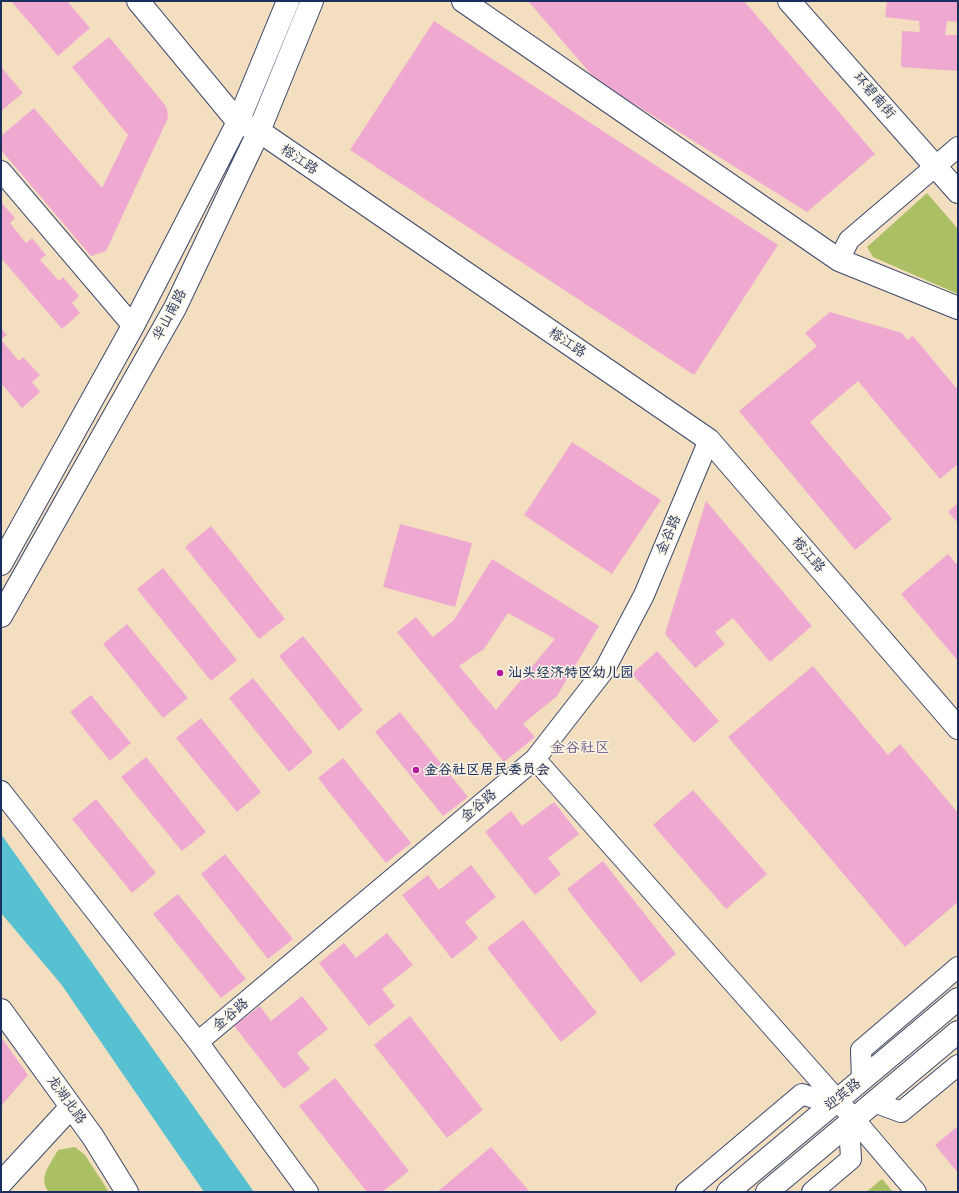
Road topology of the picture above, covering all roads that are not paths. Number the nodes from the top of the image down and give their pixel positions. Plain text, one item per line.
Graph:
1 (138, 1) edge
2 (288, 1) edge
3 (312, 1) edge
4 (463, 1) edge
5 (789, 1) edge
6 (238, 122) junction
7 (258, 132) junction
8 (958, 147) edge
9 (935, 166) junction
10 (1, 171) edge
11 (958, 192) edge
12 (839, 260) junction
13 (958, 308) edge
14 (134, 326) junction
15 (709, 440) junction
16 (1, 564) edge
17 (1, 616) edge
18 (958, 728) edge
19 (535, 759) junction
20 (1, 791) edge
21 (958, 967) edge
22 (958, 999) edge
23 (1, 1010) edge
24 (958, 1032) edge
25 (198, 1042) junction
26 (958, 1065) edge
27 (862, 1080) junction
28 (834, 1102) junction
29 (874, 1102) junction
30 (71, 1107) junction
31 (851, 1121) junction
32 (5, 1186) edge
33 (127, 1192) edge
34 (308, 1192) edge
35 (686, 1192) edge
36 (728, 1192) edge
37 (767, 1192) edge
38 (812, 1192) edge
39 (916, 1192) edge

1 - 6 street, 榕江路
2 - 6 street, 华山南路
3 - 7 street, 华山南路
4 - 12 street
5 - 9 street, 环碧南街
6 - 7 street, 榕江路
6 - 14 street, 华山南路
7 - 15 street, 榕江路
7 - 17 street, 华山南路
8 - 9 street
9 - 11 street, 环碧南街
9 - 12 street
10 - 14 street
12 - 13 street
14 - 16 street, 华山南路
15 - 18 street, 榕江路
15 - 19 street, 金谷路
19 - 25 street, 金谷路
19 - 28 street
20 - 25 street
21 - 27 street
22 - 27 street, 迎宾路
23 - 30 street, 龙湖北路
24 - 29 street, 迎宾路
25 - 34 street
26 - 29 street
27 - 28 street, 迎宾路
28 - 31 street
28 - 35 street
28 - 36 street, 迎宾路
29 - 31 street, 迎宾路
30 - 32 street
30 - 33 street, 龙湖北路
31 - 37 street, 迎宾路
31 - 38 street
31 - 39 street

